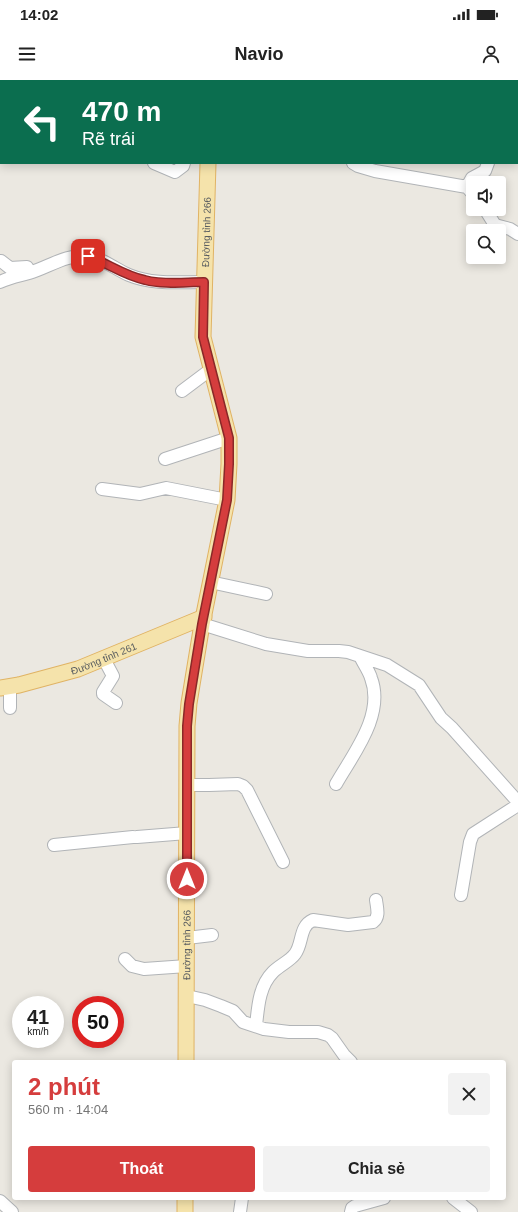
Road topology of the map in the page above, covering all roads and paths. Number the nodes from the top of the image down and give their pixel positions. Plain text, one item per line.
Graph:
1 (156, 164) edge
2 (184, 164) edge
3 (208, 164) edge
4 (355, 164) edge
5 (488, 164) edge
6 (381, 168) edge
7 (476, 176) edge
8 (466, 189) edge
9 (489, 216) edge
10 (518, 234) edge
11 (1, 261) dead end
12 (36, 270) junction
13 (0, 282) edge
14 (204, 282) junction
15 (210, 370) junction
16 (182, 391) dead end
17 (229, 438) junction
18 (165, 459) dead end
19 (102, 489) dead end
20 (227, 500) junction
21 (210, 582) junction
22 (266, 594) dead end
23 (203, 621) junction
24 (360, 656) junction
25 (104, 659) junction
26 (5, 687) edge
27 (116, 703) dead end
28 (10, 708) dead end
29 (336, 784) dead end
30 (187, 785) junction
31 (518, 803) edge
32 (187, 833) junction
33 (54, 846) dead end
34 (283, 862) dead end
35 (460, 895) dead end
36 (376, 900) dead end
37 (212, 935) dead end
38 (187, 938) junction
39 (125, 959) dead end
40 (187, 966) junction
41 (187, 996) junction
42 (256, 1026) junction
43 (186, 1060) edge
44 (349, 1060) edge
45 (185, 1200) edge
46 (242, 1200) edge
47 (377, 1200) edge
48 (456, 1200) edge
49 (0, 1201) edge
50 (12, 1212) edge
51 (185, 1212) edge
52 (240, 1212) edge
53 (351, 1212) edge
54 (471, 1212) edge

1 - 2 street
3 - 14 main road, Đường tỉnh 266
4 - 6 street
5 - 7 street
6 - 8 street
9 - 10 street
11 - 12 street
12 - 13 street
12 - 14 street
14 - 15 main road, Đường tỉnh 266
15 - 16 street
15 - 17 main road, Đường tỉnh 266
17 - 18 street
17 - 20 main road, Đường tỉnh 266
19 - 20 street
20 - 21 main road, Đường tỉnh 266
21 - 22 street
21 - 23 main road, Đường tỉnh 266
23 - 24 street
23 - 25 main road, Đường tỉnh 261
23 - 30 main road, Đường tỉnh 266
24 - 29 street
24 - 31 street
25 - 26 main road, Đường tỉnh 261
25 - 27 street
26 - 28 street
30 - 32 main road, Đường tỉnh 266
30 - 34 street
31 - 35 street
32 - 33 street
32 - 38 main road, Đường tỉnh 266
36 - 42 street
37 - 38 street
38 - 40 main road, Đường tỉnh 266
39 - 40 street
40 - 41 main road, Đường tỉnh 266
41 - 42 street
41 - 43 main road, Đường tỉnh 266
42 - 44 street
45 - 51 main road
46 - 52 street
47 - 53 street
48 - 54 street
49 - 50 street

